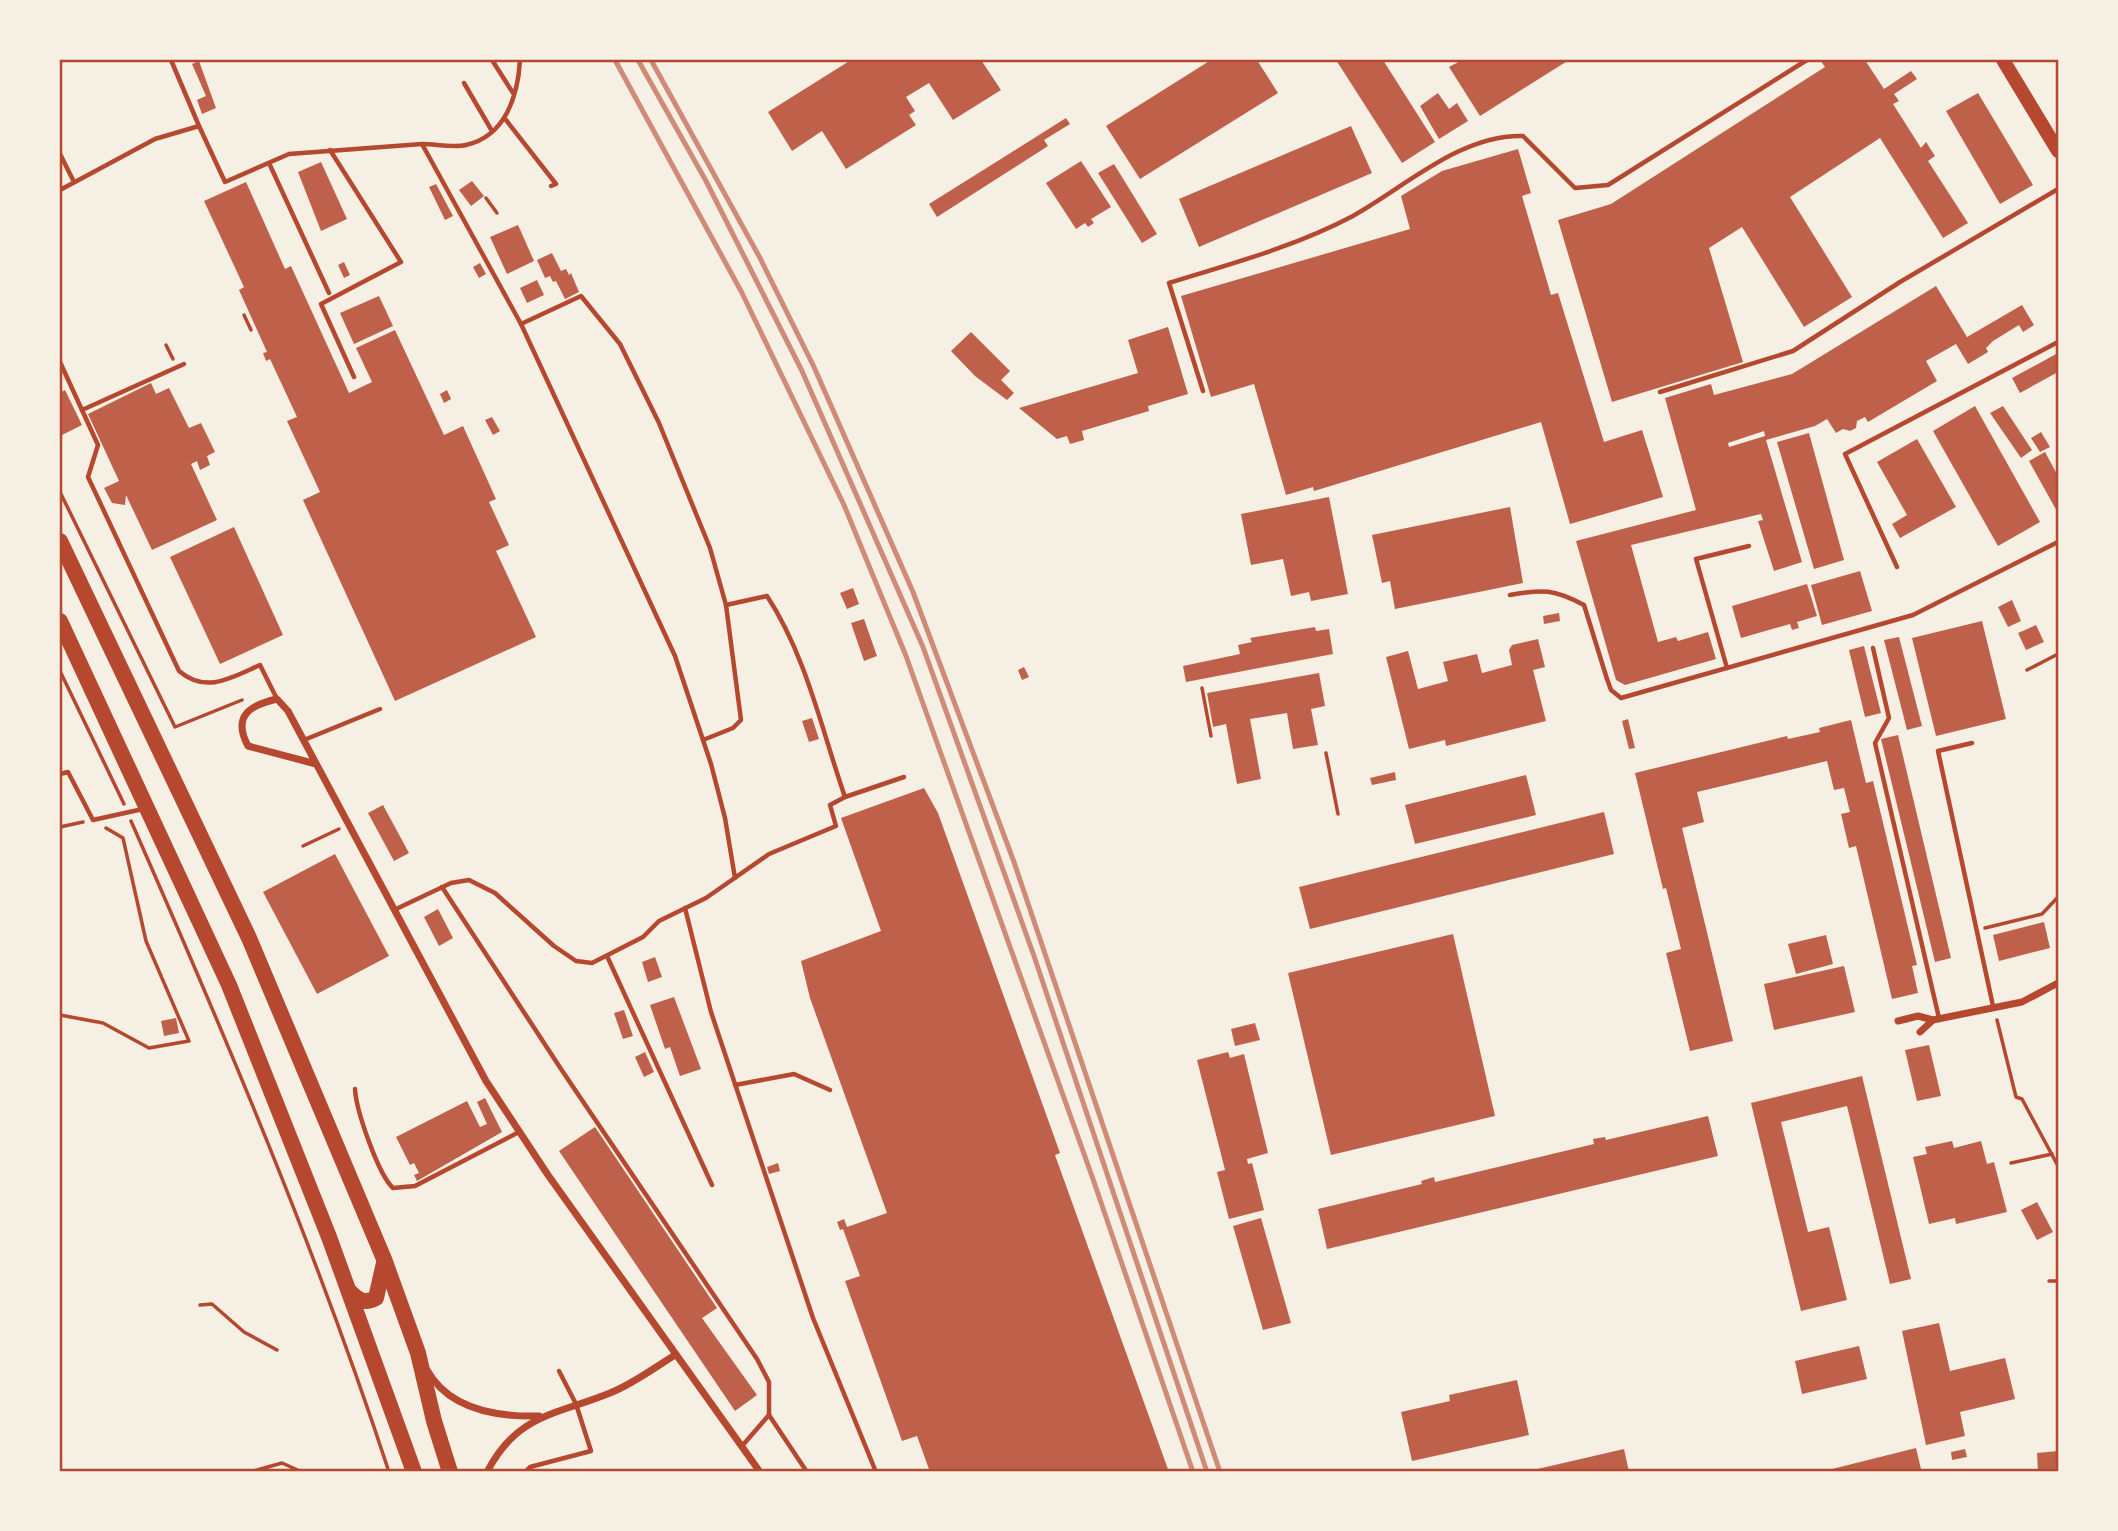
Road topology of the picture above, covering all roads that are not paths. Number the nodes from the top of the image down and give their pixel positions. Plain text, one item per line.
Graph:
1 (171, 60) edge
2 (492, 60) edge
3 (520, 60) edge
4 (1807, 60) edge
5 (2003, 60) edge
6 (464, 83) dead end
7 (514, 94) junction
8 (506, 120) junction
9 (199, 126) junction
10 (492, 131) junction
11 (422, 144) junction
12 (330, 150) junction
13 (2059, 150) edge
14 (60, 154) edge
15 (269, 163) junction
16 (74, 182) junction
17 (551, 186) dead end
18 (2059, 189) edge
19 (60, 190) edge
20 (329, 293) dead end
21 (522, 324) junction
22 (2059, 342) edge
23 (60, 362) edge
24 (184, 363) dead end
25 (354, 377) dead end
26 (1203, 391) dead end
27 (1660, 392) dead end
28 (82, 410) junction
29 (60, 541) edge
30 (2059, 542) edge
31 (1749, 546) dead end
32 (1897, 567) dead end
33 (1510, 595) dead end
34 (726, 605) junction
35 (60, 621) edge
36 (1872, 648) dead end
37 (1727, 668) junction
38 (277, 699) junction
39 (380, 709) dead end
40 (303, 740) junction
41 (704, 740) junction
42 (1972, 743) dead end
43 (316, 764) junction
44 (60, 774) edge
45 (904, 777) dead end
46 (845, 797) junction
47 (148, 807) junction
48 (735, 878) junction
49 (442, 887) junction
50 (684, 908) junction
51 (393, 910) junction
52 (607, 956) junction
53 (2059, 983) edge
54 (1993, 1006) junction
55 (1936, 1019) junction
56 (1898, 1021) dead end
57 (1920, 1032) dead end
58 (735, 1085) junction
59 (355, 1088) dead end
60 (830, 1090) dead end
61 (520, 1132) junction
62 (712, 1185) dead end
63 (384, 1259) junction
64 (350, 1292) junction
65 (418, 1353) junction
66 (675, 1355) junction
67 (559, 1371) dead end
68 (576, 1404) junction
69 (769, 1415) junction
70 (540, 1416) junction
71 (742, 1447) junction
72 (414, 1472) edge
73 (450, 1472) edge
74 (486, 1472) edge
75 (525, 1472) edge
76 (760, 1472) edge
77 (807, 1472) edge
78 (876, 1472) edge

1 - 9 lane
2 - 7 lane
3 - 7 lane
4 - 26 lane
5 - 13 main road
6 - 10 lane
7 - 8 lane
8 - 10 lane
8 - 17 lane
9 - 15 lane
9 - 16 lane
10 - 11 lane
11 - 12 lane
11 - 21 lane
12 - 15 lane
12 - 25 lane
14 - 16 lane
15 - 20 lane
16 - 19 lane
18 - 27 lane
21 - 34 lane
21 - 41 lane
22 - 32 lane
23 - 28 lane
24 - 28 lane
28 - 38 lane
29 - 63 highway
30 - 37 lane
31 - 37 lane
33 - 37 lane
34 - 41 lane
34 - 46 lane
35 - 47 highway
36 - 55 lane
38 - 40 street
38 - 43 street
39 - 40 lane
40 - 43 street
41 - 48 lane
42 - 54 lane
43 - 51 street
44 - 47 lane
45 - 46 lane
46 - 48 lane
47 - 64 highway
48 - 50 lane
49 - 51 lane
49 - 52 lane
49 - 69 lane
50 - 52 lane
50 - 58 lane
51 - 61 street
52 - 62 lane
53 - 54 street
54 - 55 street
55 - 56 street
55 - 57 street
58 - 60 lane
58 - 78 lane
59 - 61 lane
61 - 66 street
63 - 64 highway
63 - 65 highway
64 - 72 highway
65 - 70 street
65 - 73 highway
66 - 68 street
66 - 71 street
67 - 68 lane
68 - 70 street
68 - 75 lane
69 - 71 lane
69 - 77 lane
70 - 74 street
71 - 76 street

